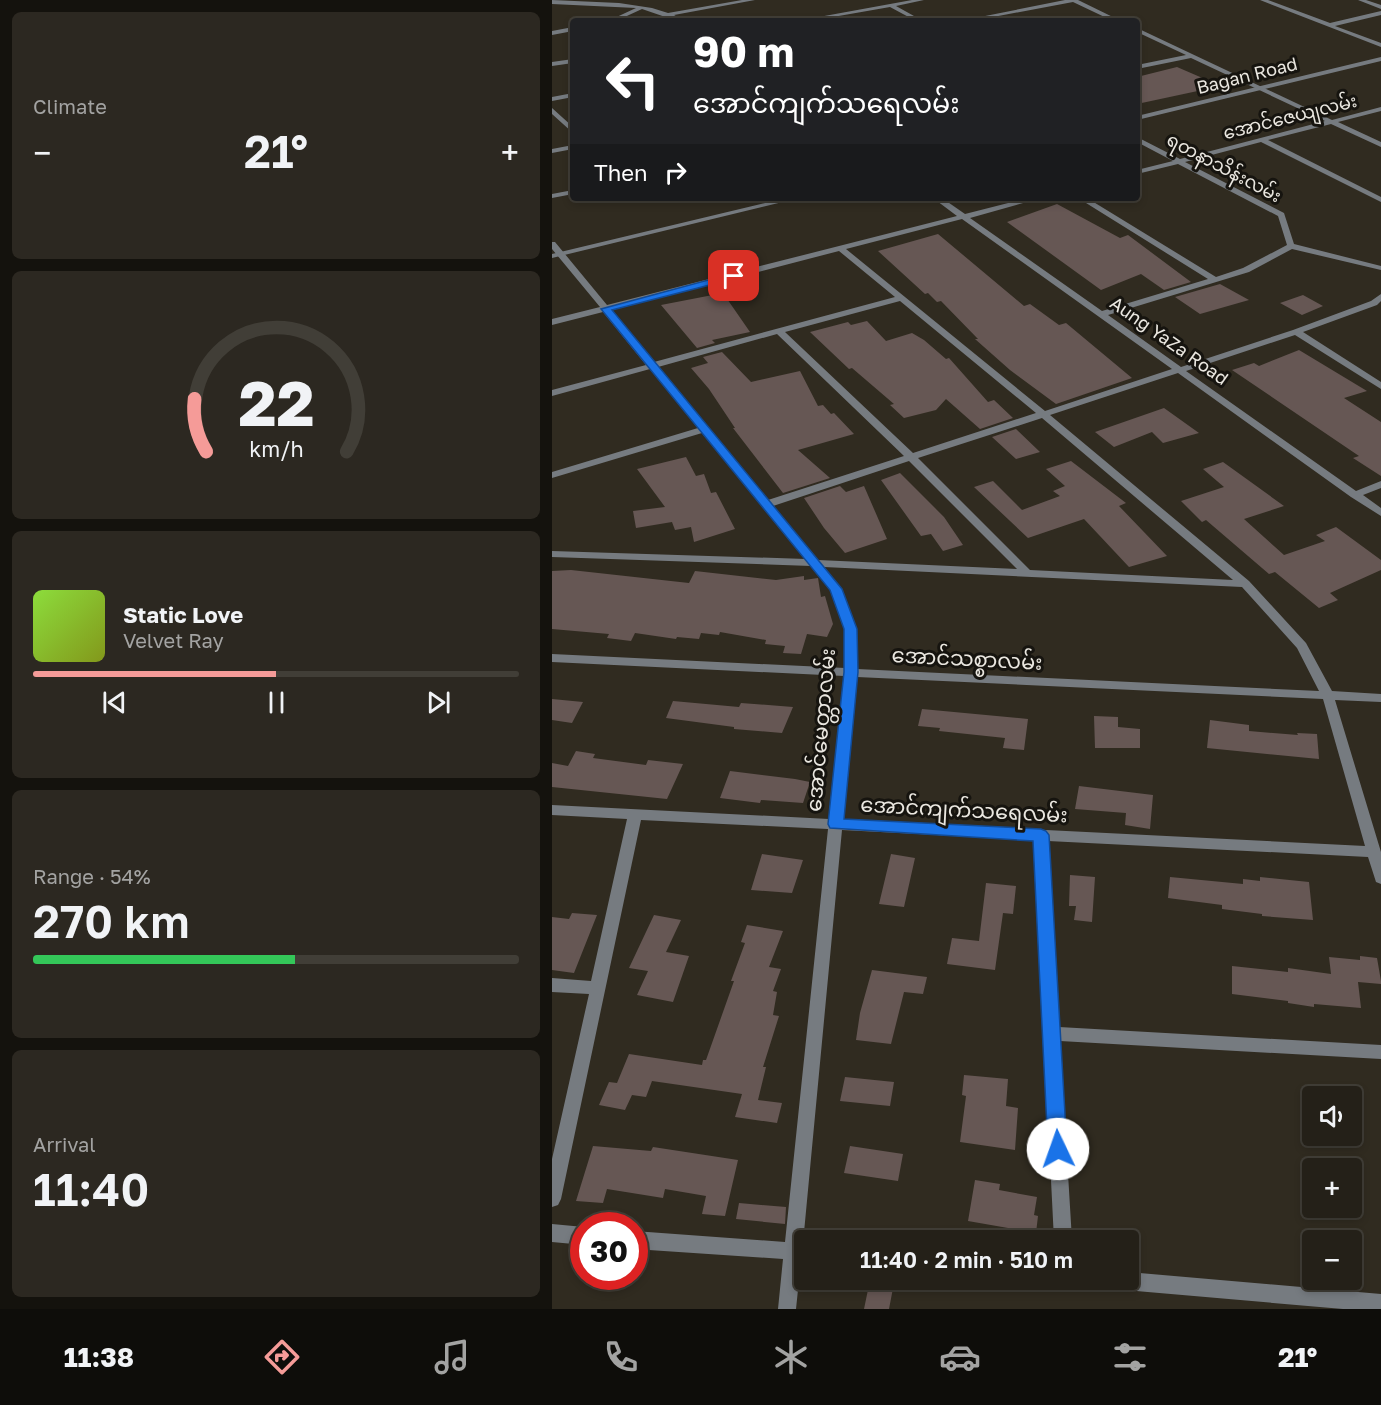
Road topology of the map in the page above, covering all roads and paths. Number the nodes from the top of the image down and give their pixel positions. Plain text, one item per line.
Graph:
1 (752, 0) edge
2 (881, 0) edge
3 (921, 0) edge
4 (1074, 0) edge
5 (1263, 0) edge
6 (1361, 0) edge
7 (552, 2) edge
8 (590, 2) edge
9 (891, 6) junction
10 (643, 7) junction
11 (1381, 7) edge
12 (1009, 13) junction
13 (1381, 13) edge
14 (670, 14) junction
15 (1017, 17) dead end
16 (618, 18) edge
17 (677, 18) edge
18 (818, 18) edge
19 (914, 18) edge
20 (980, 18) edge
21 (1112, 18) edge
22 (1329, 25) junction
23 (570, 30) edge
24 (1140, 31) edge
25 (552, 33) edge
26 (1381, 45) edge
27 (1191, 56) junction
28 (1379, 59) edge
29 (570, 61) edge
30 (552, 64) edge
31 (1140, 67) edge
32 (1261, 87) junction
33 (570, 96) edge
34 (552, 99) edge
35 (552, 110) edge
36 (1381, 110) edge
37 (1140, 117) edge
38 (1334, 122) junction
39 (570, 128) edge
40 (1140, 140) edge
41 (1262, 140) junction
42 (1381, 145) edge
43 (570, 148) edge
44 (552, 151) edge
45 (1182, 161) junction
46 (1140, 171) edge
47 (570, 193) edge
48 (552, 196) edge
49 (1381, 200) edge
50 (781, 201) edge
51 (941, 201) edge
52 (1025, 201) edge
53 (1087, 201) edge
54 (964, 217) junction
55 (1291, 246) junction
56 (840, 249) junction
57 (555, 251) edge
58 (1381, 268) edge
59 (1216, 280) junction
60 (1381, 297) edge
61 (901, 298) junction
62 (606, 309) junction
63 (1102, 314) junction
64 (552, 322) edge
65 (779, 331) junction
66 (1296, 332) junction
67 (653, 366) junction
68 (1182, 370) junction
69 (1381, 386) edge
70 (552, 393) edge
71 (1042, 413) junction
72 (705, 429) junction
73 (910, 456) junction
74 (552, 475) edge
75 (1381, 484) edge
76 (1355, 495) junction
77 (767, 504) junction
78 (1381, 513) edge
79 (552, 554) edge
80 (815, 563) junction
81 (1027, 573) junction
82 (1245, 584) junction
83 (552, 658) edge
84 (851, 672) junction
85 (1328, 696) junction
86 (1381, 698) edge
87 (552, 810) edge
88 (635, 814) junction
89 (836, 824) junction
90 (1041, 835) junction
91 (1374, 852) junction
92 (1381, 878) edge
93 (552, 986) edge
94 (598, 988) junction
95 (1051, 1034) junction
96 (1381, 1052) edge
97 (552, 1199) edge
98 (800, 1230) edge
99 (1062, 1230) edge
100 (552, 1233) edge
101 (570, 1235) edge
102 (648, 1241) edge
103 (794, 1252) edge
104 (794, 1273) edge
105 (1139, 1282) edge
106 (1381, 1303) edge
107 (787, 1309) edge

1 - 14 street
2 - 9 street
3 - 9 street
4 - 12 street
4 - 21 street
5 - 22 street
6 - 11 street
7 - 8 street
8 - 10 street
9 - 18 street
9 - 19 street
10 - 14 street
10 - 16 street
12 - 15 street
12 - 20 street
13 - 22 street
14 - 17 street
22 - 26 street
23 - 25 street
24 - 27 street
27 - 31 street
27 - 32 street
28 - 32 street, Bagan Road
29 - 30 street
32 - 37 street, Bagan Road
32 - 38 street
33 - 34 street
35 - 39 street
36 - 38 street, အောင်ဇေယျလမ်း
38 - 41 street, အောင်ဇေယျလမ်း
38 - 42 street
40 - 45 street, ရတနာသိန်းလမ်း
41 - 45 street, အောင်ဇေယျလမ်း
41 - 49 street
43 - 44 street
45 - 46 street, အောင်ဇေယျလမ်း
45 - 55 street, ရတနာသိန်းလမ်း
47 - 48 street
50 - 57 street
51 - 54 street, Aung YaZa Road
52 - 54 street
53 - 59 street
54 - 56 street
54 - 63 street, Aung YaZa Road
55 - 58 street
55 - 59 street
56 - 61 street
56 - 62 street
57 - 62 street, အောင်မေတ္တာလမ်း
59 - 63 street
60 - 66 street
61 - 65 street
61 - 71 street
62 - 64 street
62 - 67 street, အောင်မေတ္တာလမ်း
63 - 68 street, Aung YaZa Road
65 - 67 street
65 - 73 street
66 - 68 street
66 - 69 street
67 - 70 street
67 - 72 street, အောင်မေတ္တာလမ်း
68 - 71 street
68 - 76 street, Aung YaZa Road
71 - 73 street
71 - 82 street
72 - 74 street
72 - 77 street, အောင်မေတ္တာလမ်း
73 - 77 street
73 - 81 street
75 - 76 street
76 - 78 street, Aung YaZa Road
77 - 80 street, အောင်မေတ္တာလမ်း
79 - 80 street
80 - 81 street
80 - 84 street, အောင်မေတ္တာလမ်း
81 - 82 street
82 - 85 street
83 - 84 street, အောင်သစ္စာလမ်း
84 - 85 street, အောင်သစ္စာလမ်း
84 - 89 street, အောင်မေတ္တာလမ်း
85 - 86 street, အောင်သစ္စာလမ်း
85 - 91 street
87 - 88 street, အောင်ကျက်သရေလမ်း
88 - 89 street, အောင်ကျက်သရေလမ်း
88 - 94 street
89 - 90 street, အောင်ကျက်သရေလမ်း
89 - 98 street, အောင်မေတ္တာလမ်း
90 - 91 street, အောင်ကျက်သရေလမ်း
90 - 95 street
91 - 92 street
93 - 94 street
94 - 97 street
95 - 96 street
95 - 99 street
100 - 101 street
102 - 103 street
104 - 107 street, အောင်မေတ္တာလမ်း
105 - 106 street

